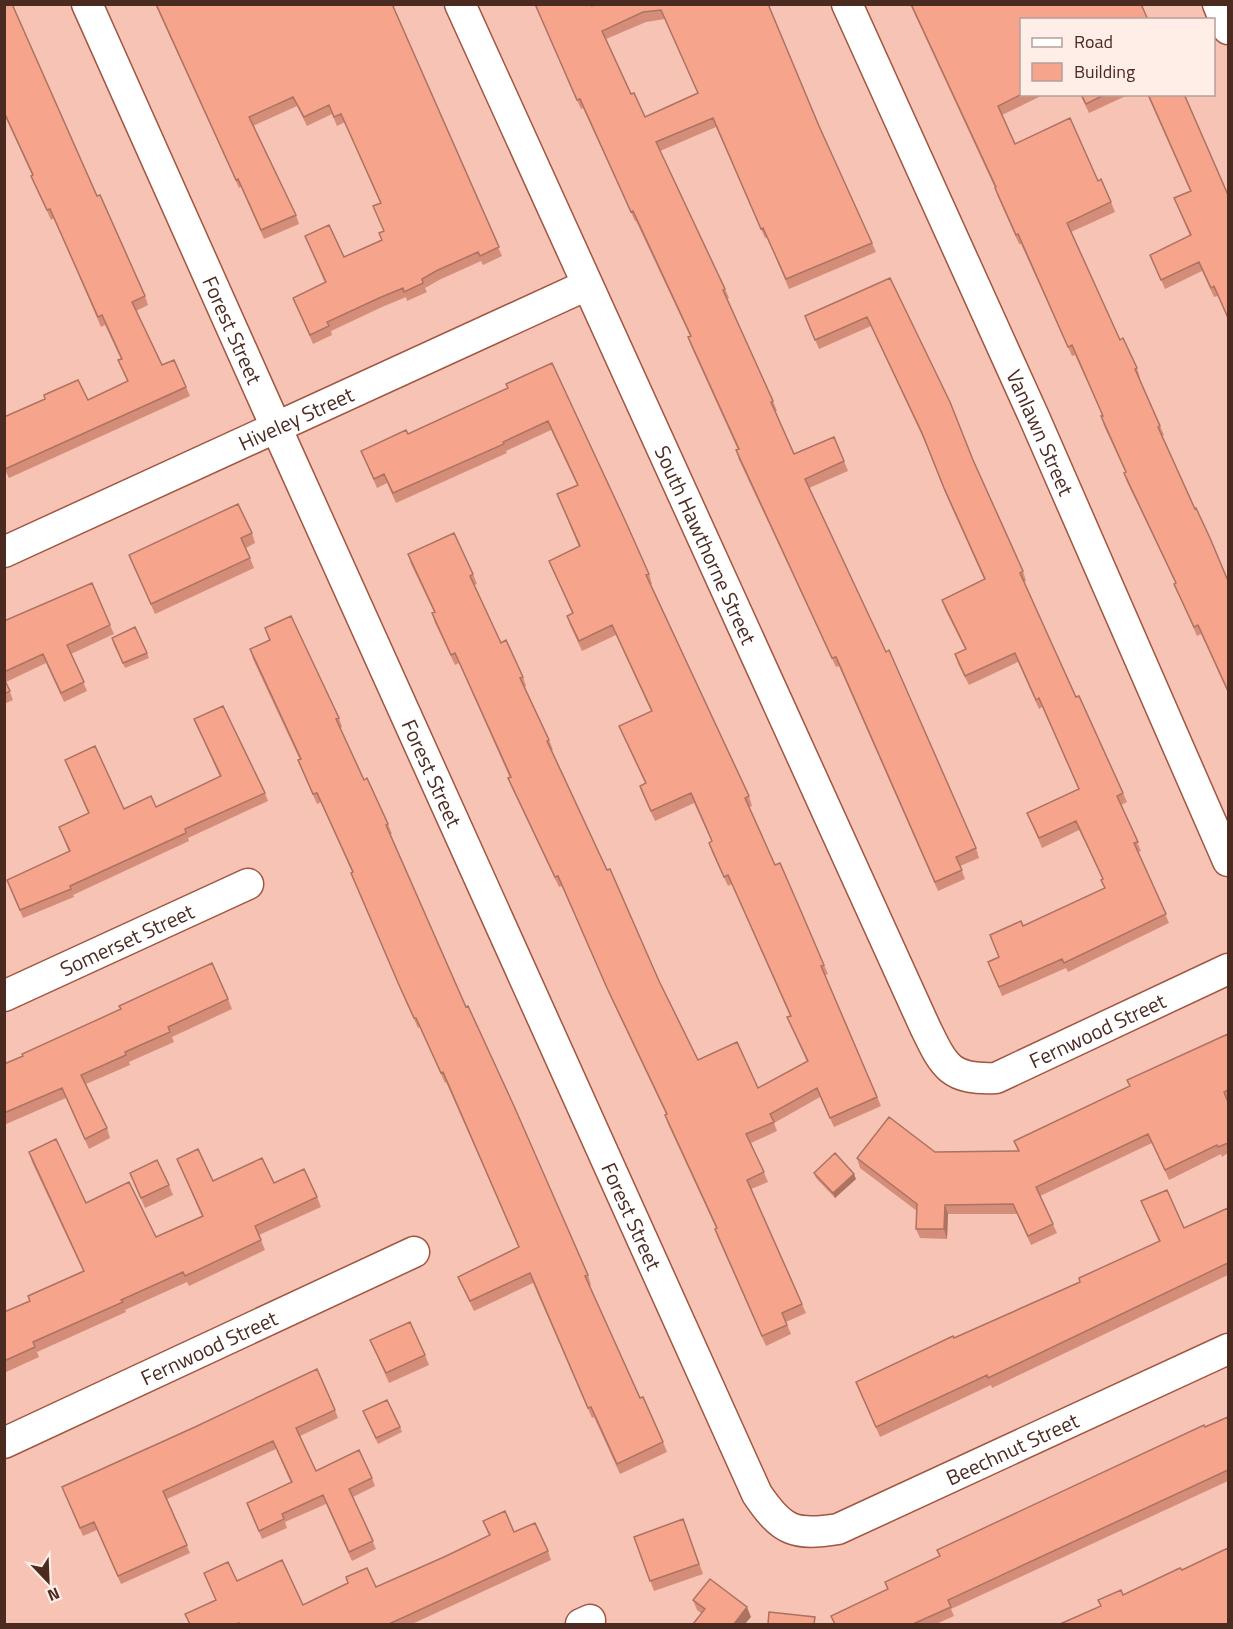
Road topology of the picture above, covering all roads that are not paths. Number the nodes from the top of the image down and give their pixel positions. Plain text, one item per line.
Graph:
1 (87, 4) edge
2 (460, 4) edge
3 (847, 4) edge
4 (1218, 4) edge
5 (1228, 29) edge
6 (587, 285) junction
7 (276, 428) junction
8 (4, 552) edge
9 (1228, 861) edge
10 (248, 884) dead end
11 (1228, 969) edge
12 (4, 996) edge
13 (962, 1076) joint
14 (414, 1252) dead end
15 (1228, 1349) edge
16 (4, 1443) edge
17 (792, 1530) joint

1 - 7 street, Forest Street
2 - 6 street, South Hawthorne Street
3 - 9 street, Vanlawn Street
4 - 5 street
6 - 7 street, Hiveley Street
6 - 13 street, South Hawthorne Street
7 - 8 street, Hiveley Street
7 - 17 street, Forest Street
10 - 12 street, Somerset Street
11 - 13 street, Fernwood Street
14 - 16 street, Fernwood Street
15 - 17 street, Beechnut Street

